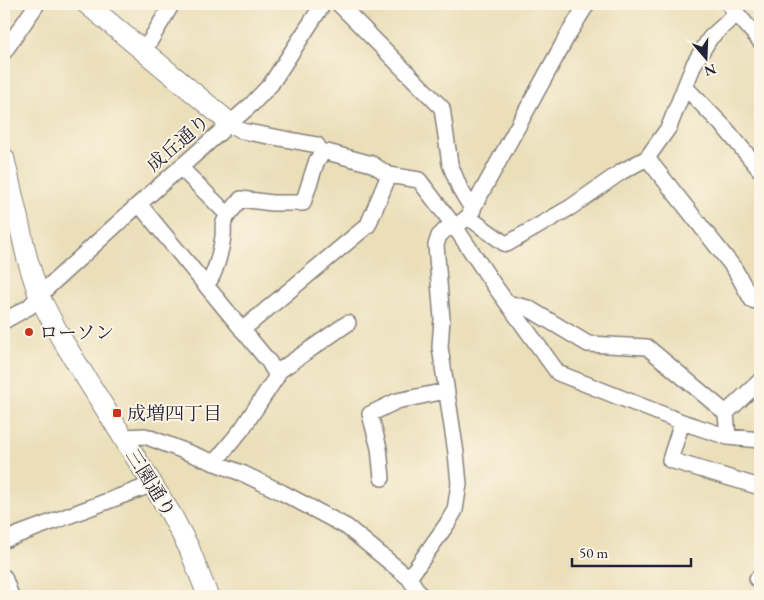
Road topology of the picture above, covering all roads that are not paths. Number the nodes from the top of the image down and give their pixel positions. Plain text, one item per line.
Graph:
1 (37, 4) edge
2 (87, 4) edge
3 (172, 4) edge
4 (340, 4) edge
5 (587, 4) edge
6 (316, 6) edge
7 (733, 8) edge
8 (760, 41) edge
9 (144, 51) junction
10 (4, 52) edge
11 (685, 87) junction
12 (231, 124) junction
13 (322, 154) junction
14 (4, 158) edge
15 (647, 158) junction
16 (180, 167) junction
17 (760, 170) edge
18 (389, 175) junction
19 (139, 204) junction
20 (470, 213) junction
21 (228, 215) junction
22 (455, 227) junction
23 (206, 285) junction
24 (39, 296) junction
25 (760, 302) edge
26 (507, 303) junction
27 (4, 321) edge
28 (348, 323) dead end
29 (242, 330) junction
30 (276, 373) junction
31 (760, 382) edge
32 (446, 391) junction
33 (726, 413) junction
34 (682, 422) junction
35 (123, 437) junction
36 (728, 437) junction
37 (760, 440) edge
38 (214, 463) junction
39 (382, 478) dead end
40 (153, 484) junction
41 (760, 487) edge
42 (4, 540) edge
43 (4, 578) edge
44 (409, 578) junction
45 (11, 596) edge
46 (208, 596) edge
47 (421, 596) edge

1 - 10 street
2 - 9 street
3 - 9 street
4 - 20 street
5 - 20 street
6 - 12 street, 成丘通り
7 - 8 street
7 - 11 street
9 - 12 street
11 - 15 street
11 - 17 street
12 - 13 street
12 - 16 street, 成丘通り
13 - 18 street
13 - 21 street
14 - 24 street, 三園通り
15 - 20 street
15 - 25 street
16 - 19 street, 成丘通り
16 - 21 street
18 - 22 street
18 - 29 street
19 - 23 street
19 - 24 street, 成丘通り
20 - 22 street
21 - 23 street
22 - 26 street
22 - 32 street
23 - 29 street
24 - 27 street, 成丘通り
24 - 35 street, 三園通り
26 - 33 street
26 - 34 street
28 - 30 street
29 - 30 street
30 - 38 street
31 - 33 street
32 - 39 street
32 - 44 street
33 - 36 street
34 - 36 street
34 - 41 street
35 - 38 street
35 - 40 street, 三園通り
36 - 37 street
38 - 44 street
40 - 42 street
40 - 46 street, 三園通り
43 - 45 street
44 - 47 street

